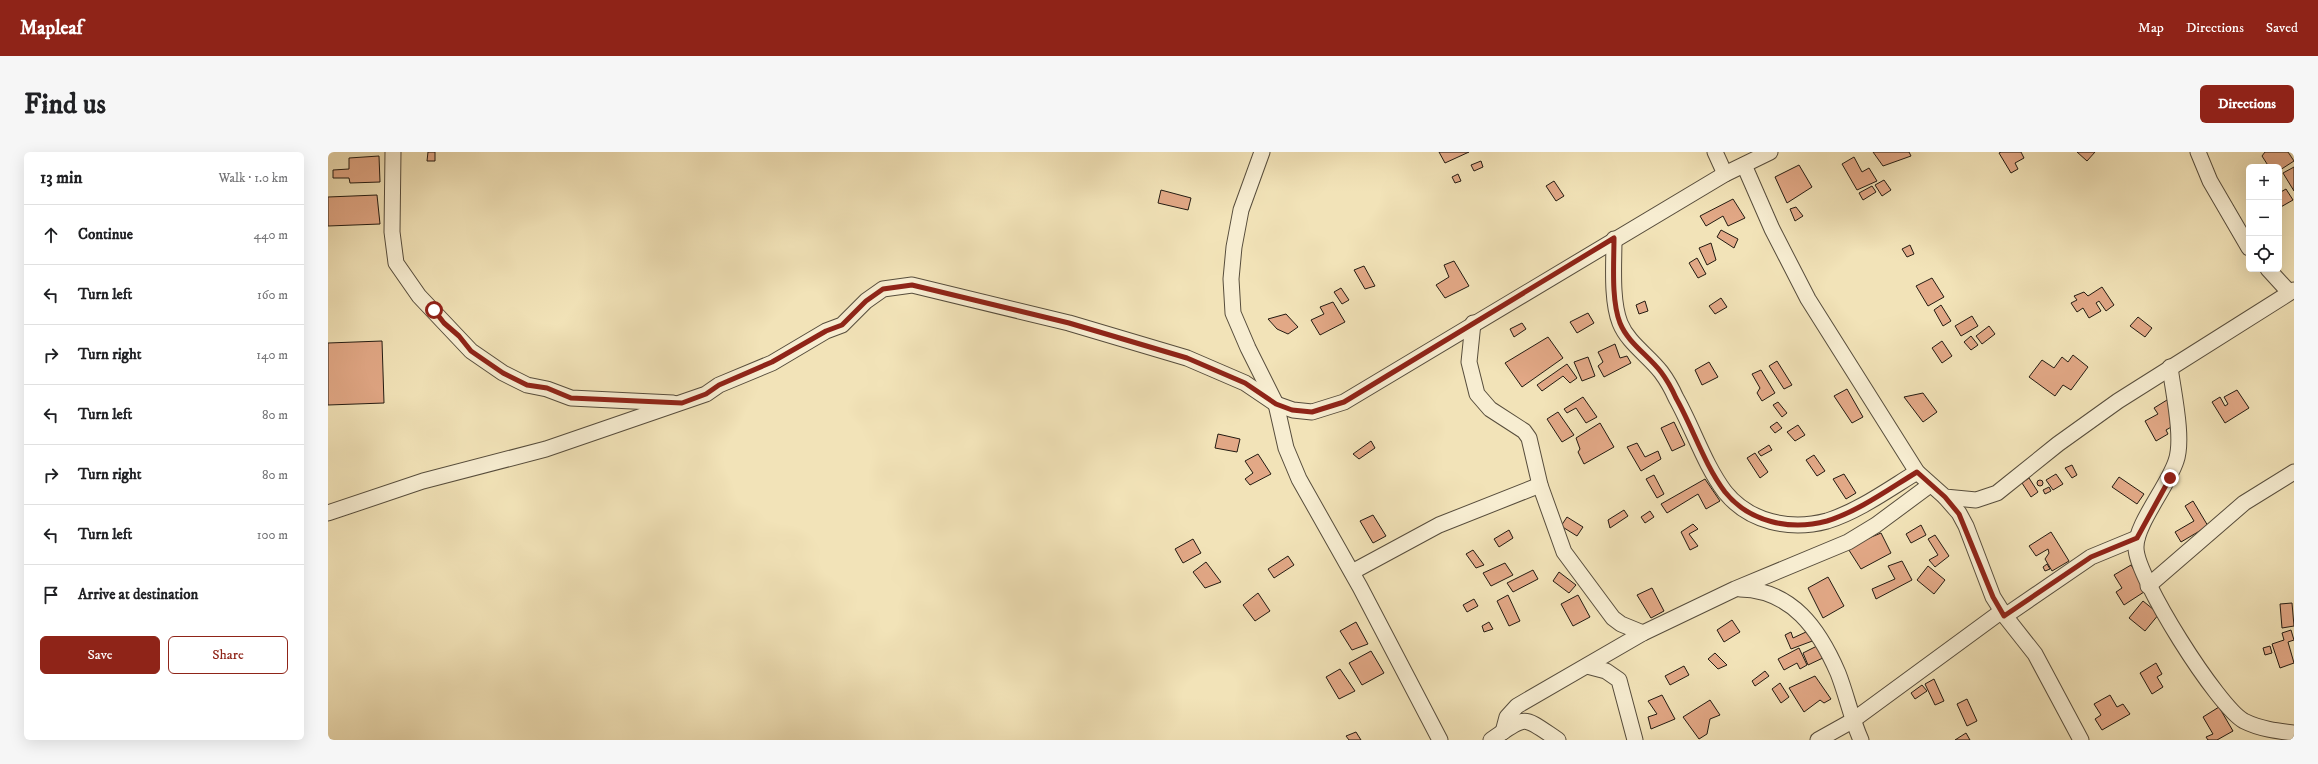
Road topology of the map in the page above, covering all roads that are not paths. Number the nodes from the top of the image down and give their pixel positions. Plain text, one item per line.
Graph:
1 (393, 152) edge
2 (1262, 152) edge
3 (1715, 152) edge
4 (1770, 152) edge
5 (2198, 152) edge
6 (1744, 165) junction
7 (1726, 174) junction
8 (1614, 238) junction
9 (2246, 243) edge
10 (2271, 272) edge
11 (2292, 291) edge
12 (1472, 324) junction
13 (2170, 367) junction
14 (682, 403) junction
15 (1276, 404) junction
16 (1917, 472) junction
17 (2294, 472) edge
18 (1540, 485) junction
19 (1930, 485) junction
20 (1945, 497) junction
21 (328, 513) edge
22 (2137, 538) junction
23 (1352, 572) junction
24 (2148, 586) junction
25 (1735, 589) junction
26 (2003, 613) junction
27 (1643, 633) junction
28 (1587, 666) junction
29 (1852, 721) junction
30 (2294, 733) edge
31 (1497, 736) edge
32 (1438, 737) edge
33 (1454, 740) edge
34 (1558, 740) edge
35 (1635, 740) edge
36 (1818, 740) edge
37 (1861, 740) edge
38 (2081, 740) edge

1 - 14 street
2 - 15 street
3 - 7 street
4 - 6 street
5 - 9 street
6 - 7 street
6 - 16 street
7 - 8 street
8 - 12 street
8 - 16 street
10 - 11 street
11 - 13 street
12 - 15 street
12 - 18 street
13 - 20 street
13 - 22 street
14 - 15 street
14 - 21 street
15 - 23 street
16 - 19 street
17 - 24 street
18 - 23 street
18 - 27 street
19 - 20 street
19 - 25 street
20 - 26 street
22 - 24 street
22 - 26 street
23 - 32 street
24 - 30 street
25 - 27 street
25 - 29 street
26 - 29 street
26 - 38 street
27 - 28 street
28 - 31 street
28 - 35 street
29 - 36 street
29 - 37 street
31 - 34 street
32 - 33 street

